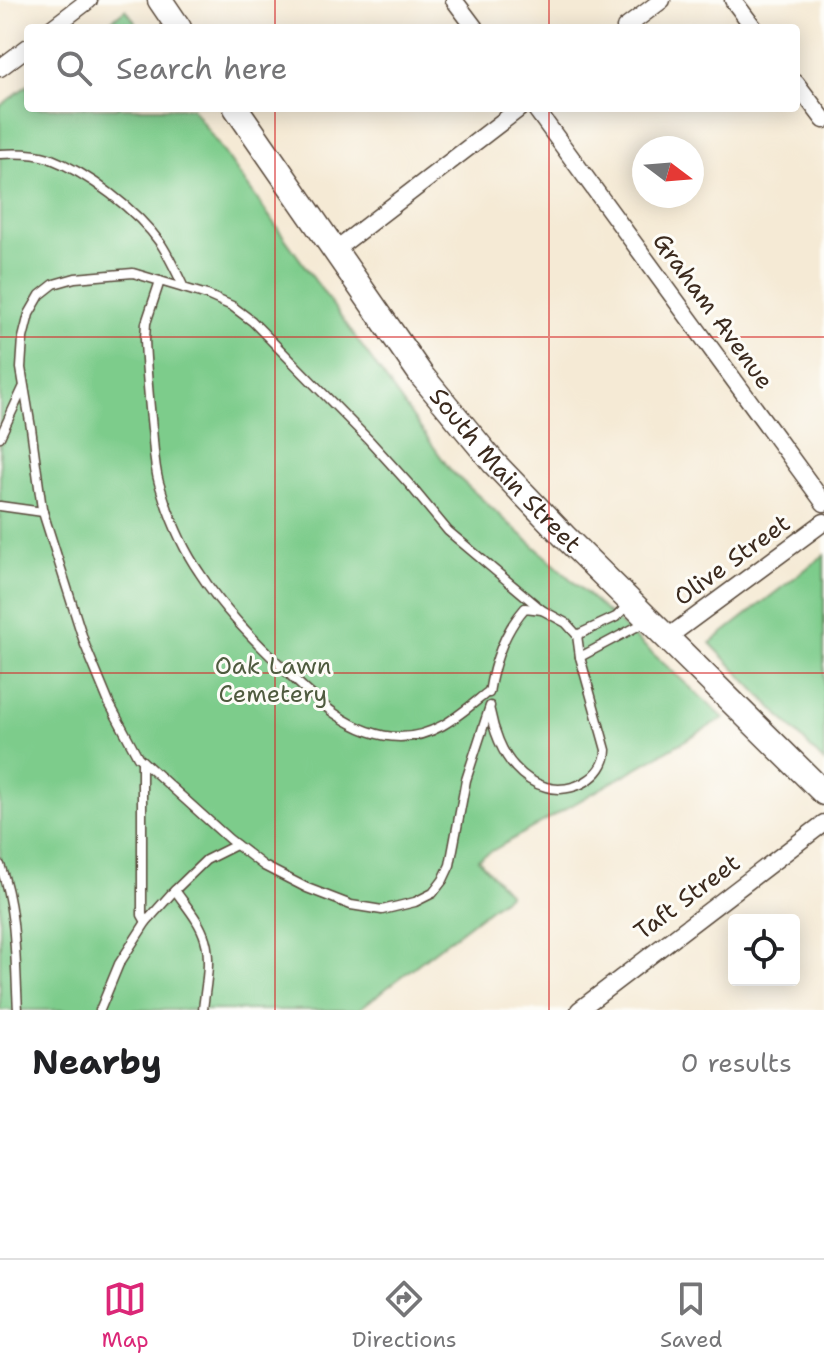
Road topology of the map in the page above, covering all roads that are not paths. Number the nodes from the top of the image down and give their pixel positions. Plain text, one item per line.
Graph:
1 (89, 0) edge
2 (160, 0) edge
3 (454, 0) edge
4 (662, 0) edge
5 (733, 0) edge
6 (57, 24) edge
7 (176, 24) edge
8 (472, 24) edge
9 (630, 24) edge
10 (751, 24) edge
11 (24, 50) edge
12 (0, 68) edge
13 (800, 88) edge
14 (239, 112) edge
15 (515, 112) edge
16 (538, 112) edge
17 (824, 120) edge
18 (0, 154) edge
19 (335, 250) junction
20 (160, 281) junction
21 (184, 288) junction
22 (24, 388) junction
23 (0, 437) edge
24 (824, 503) edge
25 (0, 506) edge
26 (43, 512) junction
27 (824, 522) edge
28 (632, 602) junction
29 (542, 610) junction
30 (638, 626) dead end
31 (577, 635) junction
32 (668, 637) junction
33 (580, 657) junction
34 (489, 691) junction
35 (490, 706) junction
36 (142, 761) junction
37 (824, 793) edge
38 (824, 823) edge
39 (236, 845) junction
40 (0, 865) edge
41 (175, 890) junction
42 (146, 922) junction
43 (18, 1010) edge
44 (100, 1010) edge
45 (203, 1010) edge
46 (579, 1010) edge

1 - 6 street
2 - 7 main road
3 - 8 street
4 - 9 street
5 - 10 street
11 - 12 street
13 - 17 street
14 - 19 main road, South Main Street
15 - 19 street
16 - 24 street, Graham Avenue
18 - 21 lane
19 - 28 main road, South Main Street
20 - 21 lane
20 - 22 lane
20 - 34 lane
21 - 29 lane
22 - 23 lane
22 - 26 lane
25 - 26 lane
26 - 36 lane
27 - 32 street, Olive Street
28 - 31 lane
28 - 32 main road, South Main Street
29 - 31 lane
29 - 34 lane
30 - 33 lane
31 - 33 lane
32 - 37 main road, South Main Street
33 - 35 lane
34 - 35 lane
35 - 39 lane
36 - 39 lane
36 - 42 lane
38 - 46 street, Taft Street
39 - 41 lane
40 - 43 lane
41 - 42 lane
41 - 45 lane
42 - 44 lane

